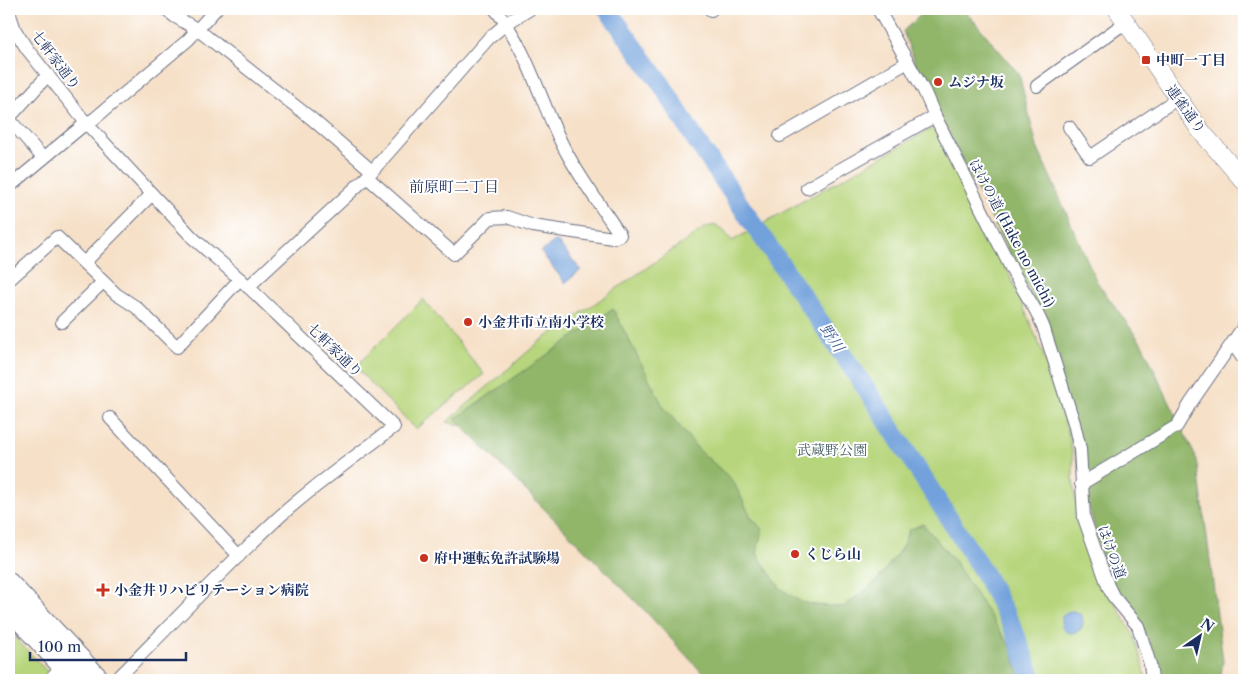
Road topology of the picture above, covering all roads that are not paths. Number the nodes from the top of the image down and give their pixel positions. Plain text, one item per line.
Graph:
1 (166, 9) edge
2 (216, 9) edge
3 (495, 9) edge
4 (530, 9) edge
5 (878, 9) edge
6 (9, 12) edge
7 (1122, 13) edge
8 (507, 23) junction
9 (198, 30) junction
10 (908, 62) junction
11 (48, 75) junction
12 (1037, 86) dead end
13 (1178, 98) junction
14 (935, 116) junction
15 (9, 119) edge
16 (86, 123) junction
17 (1069, 127) dead end
18 (780, 136) dead end
19 (43, 158) junction
20 (369, 174) junction
21 (1244, 180) edge
22 (9, 187) edge
23 (807, 188) dead end
24 (152, 194) junction
25 (84, 263) junction
26 (9, 280) edge
27 (103, 282) junction
28 (244, 283) junction
29 (62, 322) dead end
30 (1244, 326) edge
31 (1233, 344) junction
32 (1244, 360) edge
33 (110, 418) dead end
34 (1081, 484) junction
35 (239, 556) junction
36 (9, 582) edge
37 (9, 608) edge
38 (67, 671) edge
39 (100, 680) edge
40 (116, 680) edge
41 (1152, 680) edge

1 - 9 street
2 - 9 street
3 - 8 street
4 - 8 street
5 - 10 street, はけの道 (Hake no michi)
6 - 11 street, 七軒家通り
7 - 12 street
7 - 13 main road, 連雀通り
8 - 20 street
8 - 20 street
9 - 16 street
9 - 20 street
10 - 14 street, はけの道 (Hake no michi)
10 - 18 street
11 - 15 street
11 - 16 street, 七軒家通り
13 - 17 street
13 - 21 main road, 連雀通り
14 - 23 street
14 - 34 street, はけの道 (Hake no michi)
15 - 19 street
16 - 19 street
16 - 24 street, 七軒家通り
19 - 22 street
20 - 28 street
24 - 25 street
24 - 28 street, 七軒家通り
25 - 26 street
25 - 27 street
27 - 28 street
27 - 29 street
28 - 35 street, 七軒家通り
30 - 31 street
31 - 32 street
31 - 34 street
33 - 35 street
34 - 41 street, はけの道
35 - 40 street, 七軒家通り
36 - 38 main road
37 - 38 main road
38 - 39 main road

